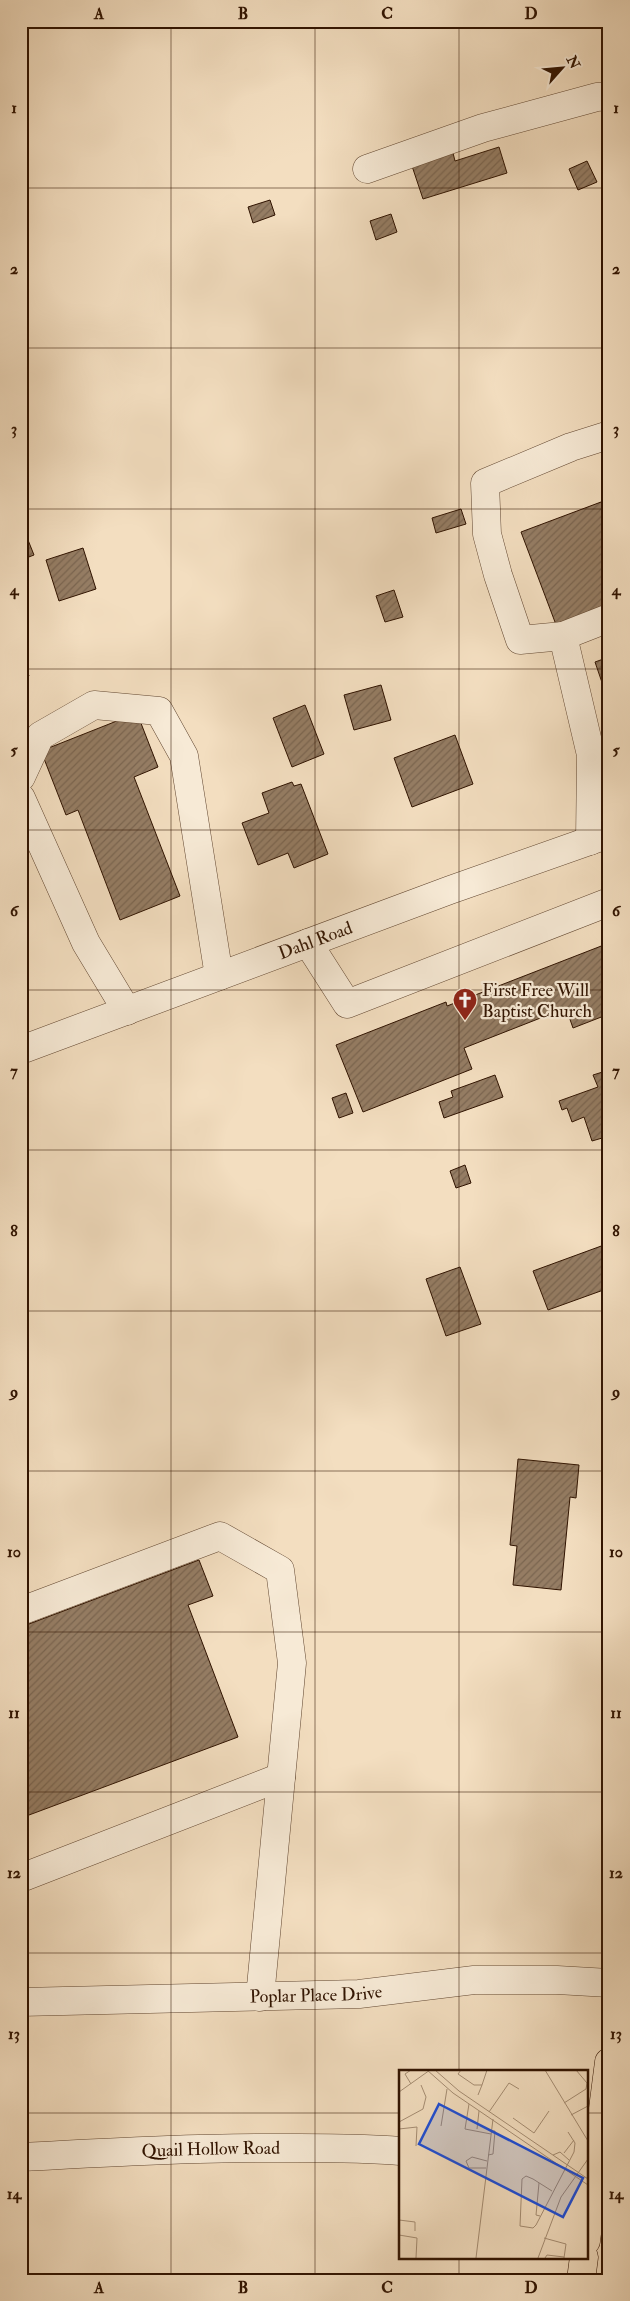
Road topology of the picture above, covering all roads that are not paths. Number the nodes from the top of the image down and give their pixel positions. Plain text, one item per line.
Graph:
1 (609, 96) edge
2 (367, 169) dead end
3 (609, 435) edge
4 (609, 618) edge
5 (563, 636) junction
6 (21, 777) edge
7 (21, 798) edge
8 (600, 838) edge
9 (609, 902) edge
10 (308, 943) junction
11 (219, 976) junction
12 (127, 1010) junction
13 (21, 1050) edge
14 (21, 1611) edge
15 (281, 1777) junction
16 (21, 1878) edge
17 (609, 1983) edge
18 (260, 1997) junction
19 (21, 2002) edge
20 (609, 2062) edge
21 (399, 2151) edge
22 (21, 2157) edge
23 (597, 2174) edge
24 (588, 2229) edge
25 (584, 2258) edge
26 (581, 2280) edge

1 - 2 street
3 - 5 street
4 - 5 street
5 - 8 street
6 - 11 street
7 - 12 street
8 - 10 street, Dahl Road
9 - 10 street
10 - 11 street, Dahl Road
11 - 12 street, Dahl Road
12 - 13 street, Dahl Road
14 - 15 street
15 - 16 street
15 - 18 street
17 - 18 street, Poplar Place Drive
18 - 19 street, Poplar Place Drive
20 - 23 main road
21 - 22 street, Quail Hollow Road
23 - 24 main road
25 - 26 main road

